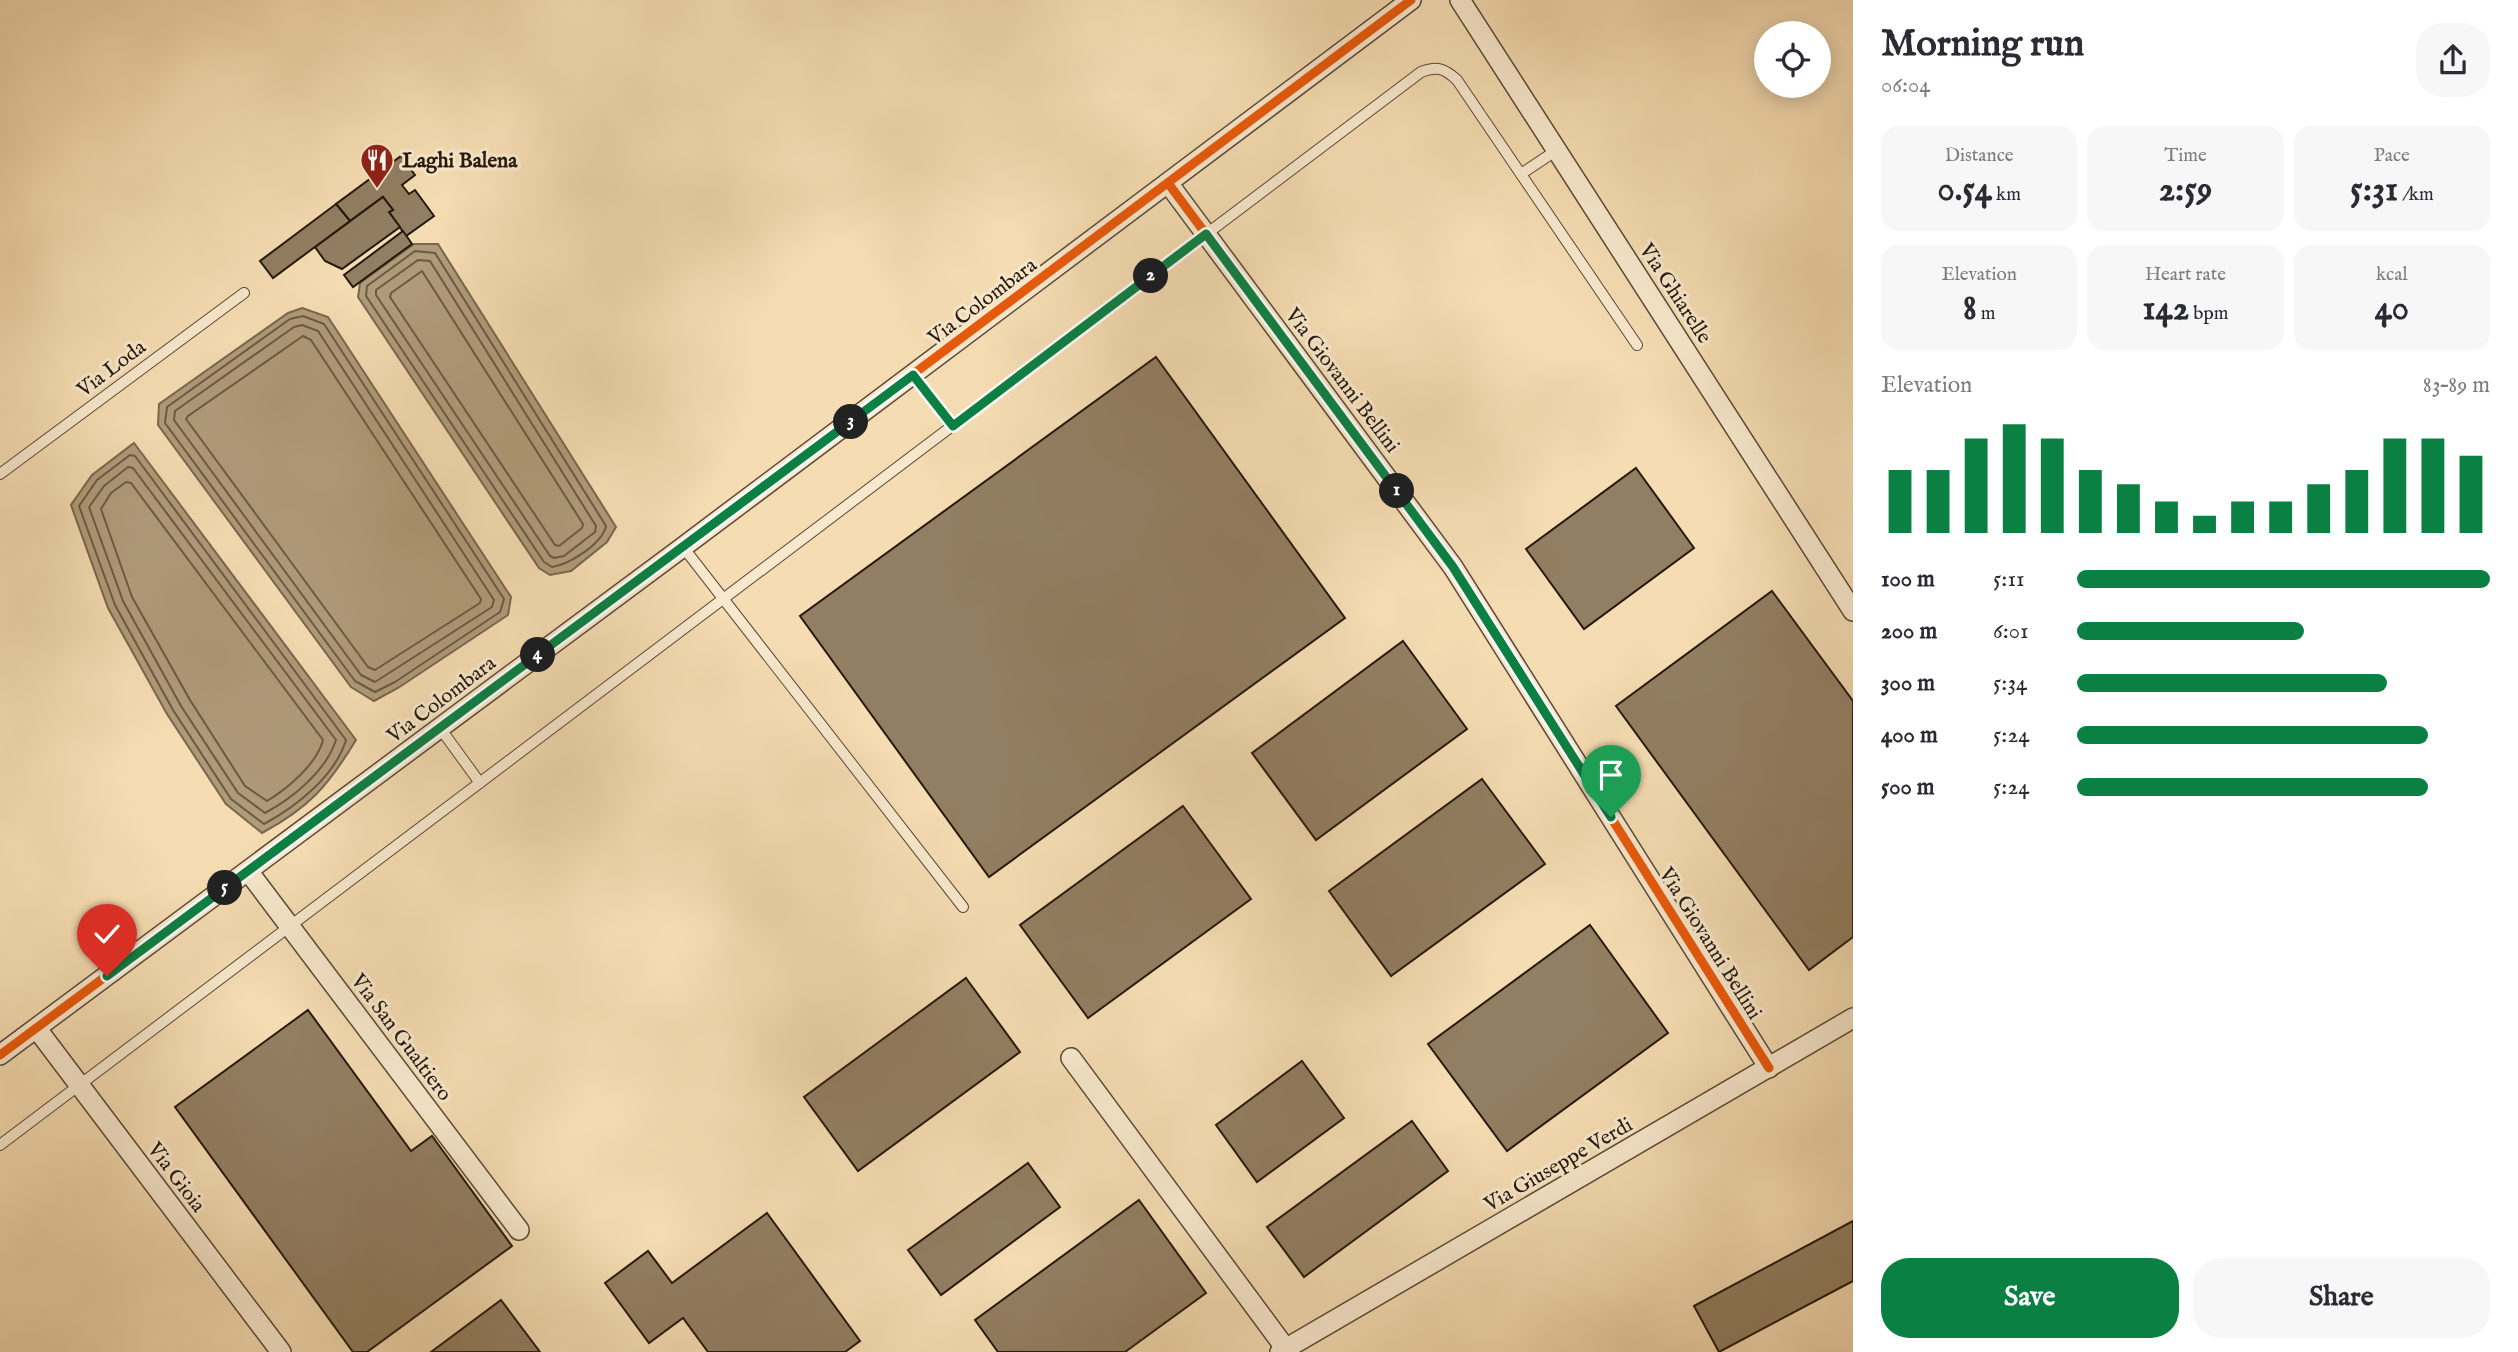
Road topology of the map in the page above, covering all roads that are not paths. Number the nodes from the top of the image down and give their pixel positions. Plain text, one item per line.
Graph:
1 (1411, 0) edge
2 (1460, 0) edge
3 (1557, 150) junction
4 (1521, 174) junction
5 (1168, 183) junction
6 (1206, 234) junction
7 (244, 293) dead end
8 (1637, 345) dead end
9 (913, 375) junction
10 (953, 426) junction
11 (0, 474) edge
12 (683, 547) junction
13 (724, 598) junction
14 (1853, 611) edge
15 (440, 728) junction
16 (480, 783) junction
17 (248, 871) junction
18 (963, 907) dead end
19 (290, 926) junction
20 (1853, 1018) edge
21 (37, 1029) junction
22 (0, 1055) edge
23 (1071, 1058) dead end
24 (1769, 1068) junction
25 (79, 1085) junction
26 (0, 1145) edge
27 (519, 1230) dead end
28 (1283, 1350) edge
29 (281, 1352) edge

1 - 5 street, Via Colombara
2 - 3 street, Via Ghiarelle
3 - 4 lane
3 - 14 street, Via Ghiarelle
4 - 6 lane
4 - 8 lane
5 - 6 street, Via Giovanni Bellini
5 - 9 street, Via Colombara
6 - 10 lane
6 - 24 street, Via Giovanni Bellini
7 - 11 lane, Via Loda
9 - 10 lane
9 - 12 street, Via Colombara
10 - 13 lane
12 - 13 lane
12 - 15 street, Via Colombara
13 - 16 lane
13 - 18 lane
15 - 16 lane
15 - 17 street, Via Colombara
16 - 19 lane
17 - 19 street, Via San Gualtiero
17 - 21 street, Via Colombara
19 - 25 lane
19 - 27 street, Via San Gualtiero
20 - 24 street, Via Giuseppe Verdi
21 - 22 street, Via Colombara
21 - 25 street, Via Gioia
23 - 28 street, Via Giuseppe Verdi
24 - 28 street, Via Giuseppe Verdi
25 - 26 lane
25 - 29 street, Via Gioia

